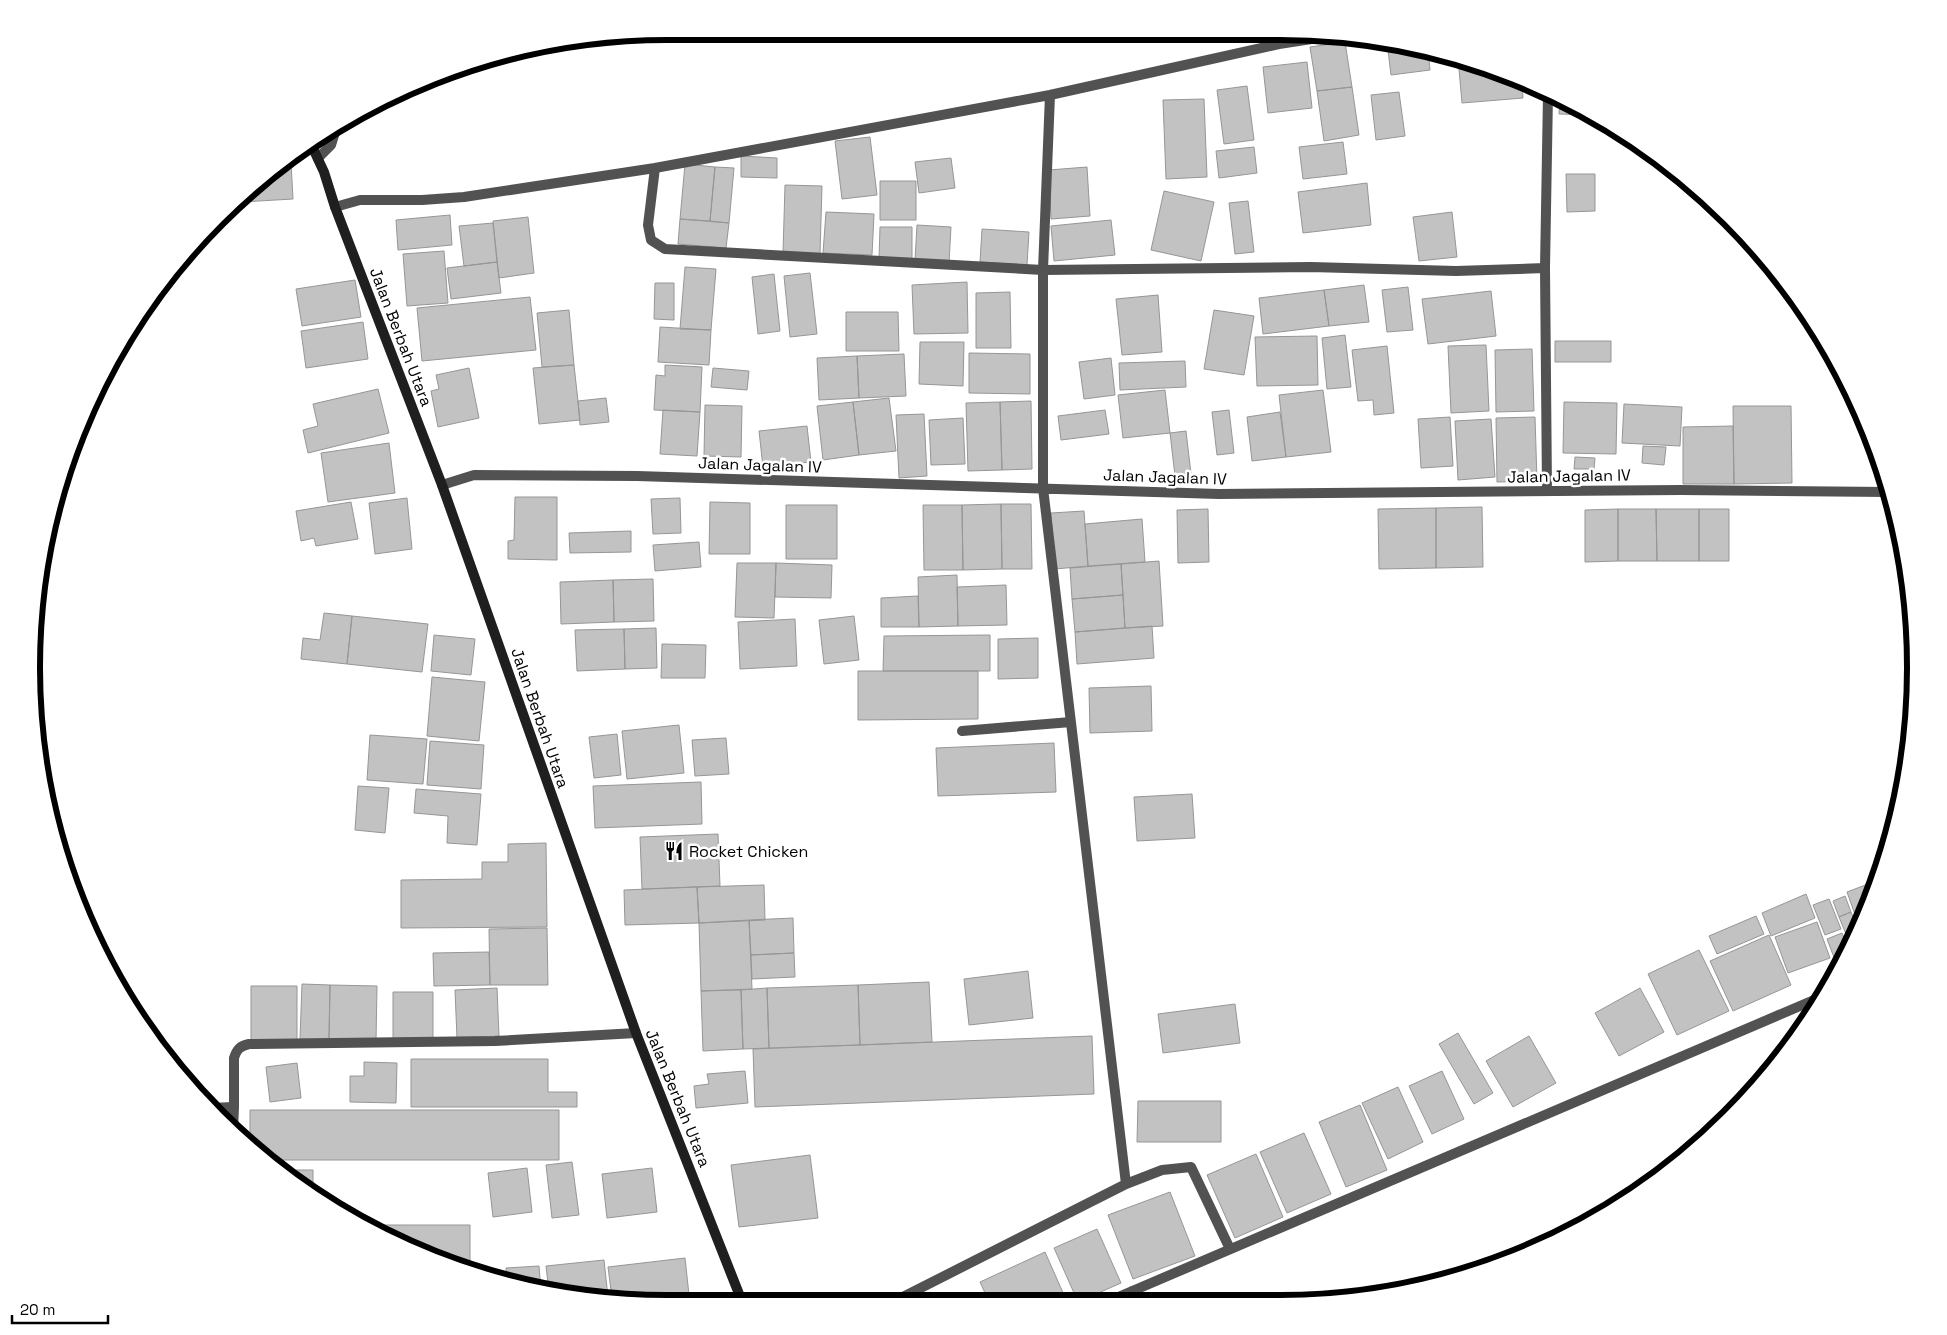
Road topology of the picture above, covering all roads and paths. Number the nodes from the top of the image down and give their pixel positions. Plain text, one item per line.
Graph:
1 (1302, 41) edge
2 (1050, 95) junction
3 (1548, 101) edge
4 (334, 137) edge
5 (314, 150) edge
6 (318, 158) junction
7 (655, 168) junction
8 (335, 206) junction
9 (1545, 268) junction
10 (1044, 270) junction
11 (442, 485) junction
12 (1043, 488) junction
13 (1546, 491) junction
14 (1882, 492) edge
15 (1071, 722) junction
16 (962, 731) dead end
17 (1810, 1002) edge
18 (636, 1033) junction
19 (234, 1107) junction
20 (221, 1108) edge
21 (233, 1119) edge
22 (1126, 1184) junction
23 (1230, 1249) junction
24 (1132, 1291) junction
25 (739, 1295) edge
26 (906, 1295) edge
27 (1123, 1295) edge
28 (1133, 1295) edge

1 - 2 street
2 - 7 street
2 - 10 street
3 - 9 street
4 - 6 street
5 - 6 main road, Jalan Berbah Utara
6 - 8 main road, Jalan Berbah Utara
7 - 8 street
7 - 10 street
8 - 11 main road, Jalan Berbah Utara
9 - 10 street
9 - 13 street
10 - 12 street
11 - 12 street, Jalan Jagalan IV
11 - 18 main road, Jalan Berbah Utara
12 - 13 street, Jalan Jagalan IV
12 - 15 street
13 - 14 street, Jalan Jagalan IV
15 - 16 street
15 - 22 street
17 - 23 street
18 - 19 street
18 - 25 main road, Jalan Berbah Utara
19 - 20 street
19 - 21 street
22 - 23 street
22 - 26 street
23 - 24 street
24 - 27 street
24 - 28 street

